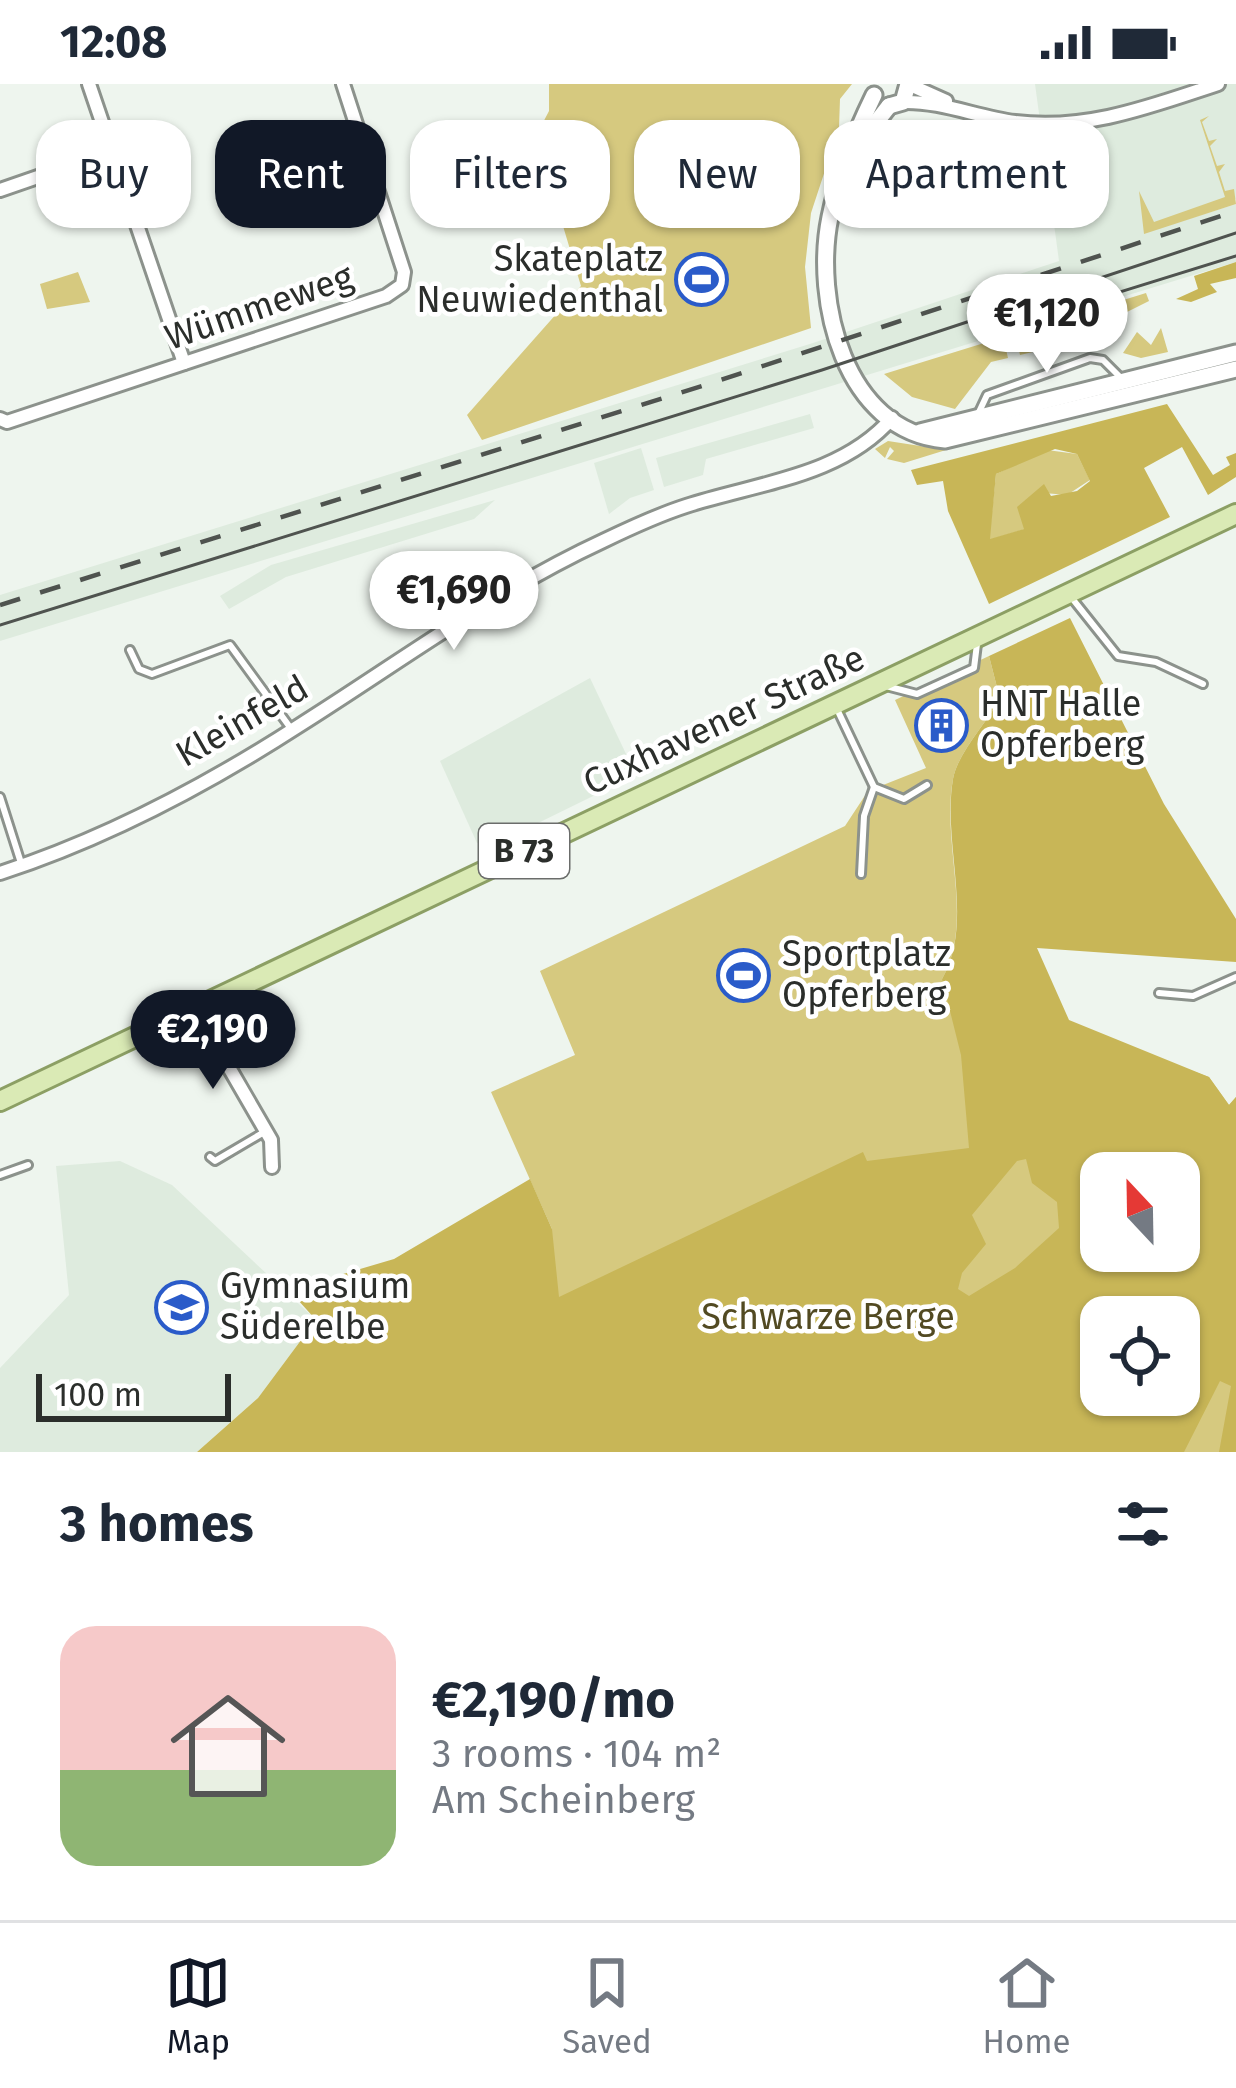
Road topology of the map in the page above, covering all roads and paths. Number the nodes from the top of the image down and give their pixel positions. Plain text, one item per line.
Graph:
1 (89, 84) edge
2 (343, 84) edge
3 (908, 84) edge
4 (1218, 84) edge
5 (874, 89) edge
6 (896, 104) junction
7 (968, 113) junction
8 (100, 120) edge
9 (863, 120) edge
10 (882, 120) edge
11 (36, 178) edge
12 (0, 190) edge
13 (137, 228) edge
14 (830, 228) edge
15 (1236, 353) edge
16 (184, 363) junction
17 (1236, 369) edge
18 (1127, 389) junction
19 (892, 418) junction
20 (0, 419) edge
21 (985, 424) junction
22 (1236, 510) edge
23 (1069, 594) junction
24 (130, 650) dead end
25 (1203, 684) dead end
26 (835, 704) junction
27 (292, 730) junction
28 (927, 784) dead end
29 (874, 787) junction
30 (0, 797) edge
31 (22, 866) junction
32 (0, 873) edge
33 (861, 874) dead end
34 (1236, 977) edge
35 (1159, 993) dead end
36 (194, 1007) junction
37 (0, 1101) edge
38 (266, 1131) junction
39 (210, 1157) dead end
40 (28, 1165) dead end
41 (272, 1166) dead end
42 (0, 1175) edge

1 - 8 street
2 - 16 street, Wümmeweg
3 - 6 street
3 - 7 street
4 - 7 street
5 - 6 street
5 - 9 street
6 - 7 street
6 - 10 street
11 - 12 street
13 - 16 street
14 - 19 street
15 - 18 street
16 - 20 street, Wümmeweg
17 - 18 street
18 - 21 street
18 - 21 lane
19 - 21 street
19 - 27 street, Kleinfeld
22 - 23 main road, Cuxhavener Straße / B 73
23 - 25 lane
23 - 26 main road, Cuxhavener Straße / B 73
24 - 27 lane
26 - 29 lane
26 - 36 main road, Cuxhavener Straße / B 73
27 - 31 street, Kleinfeld
28 - 29 lane
29 - 33 lane
30 - 31 lane
31 - 32 street, Kleinfeld
34 - 35 lane
36 - 37 main road, Cuxhavener Straße / B 73
36 - 38 street
38 - 39 lane
38 - 41 street
40 - 42 lane

